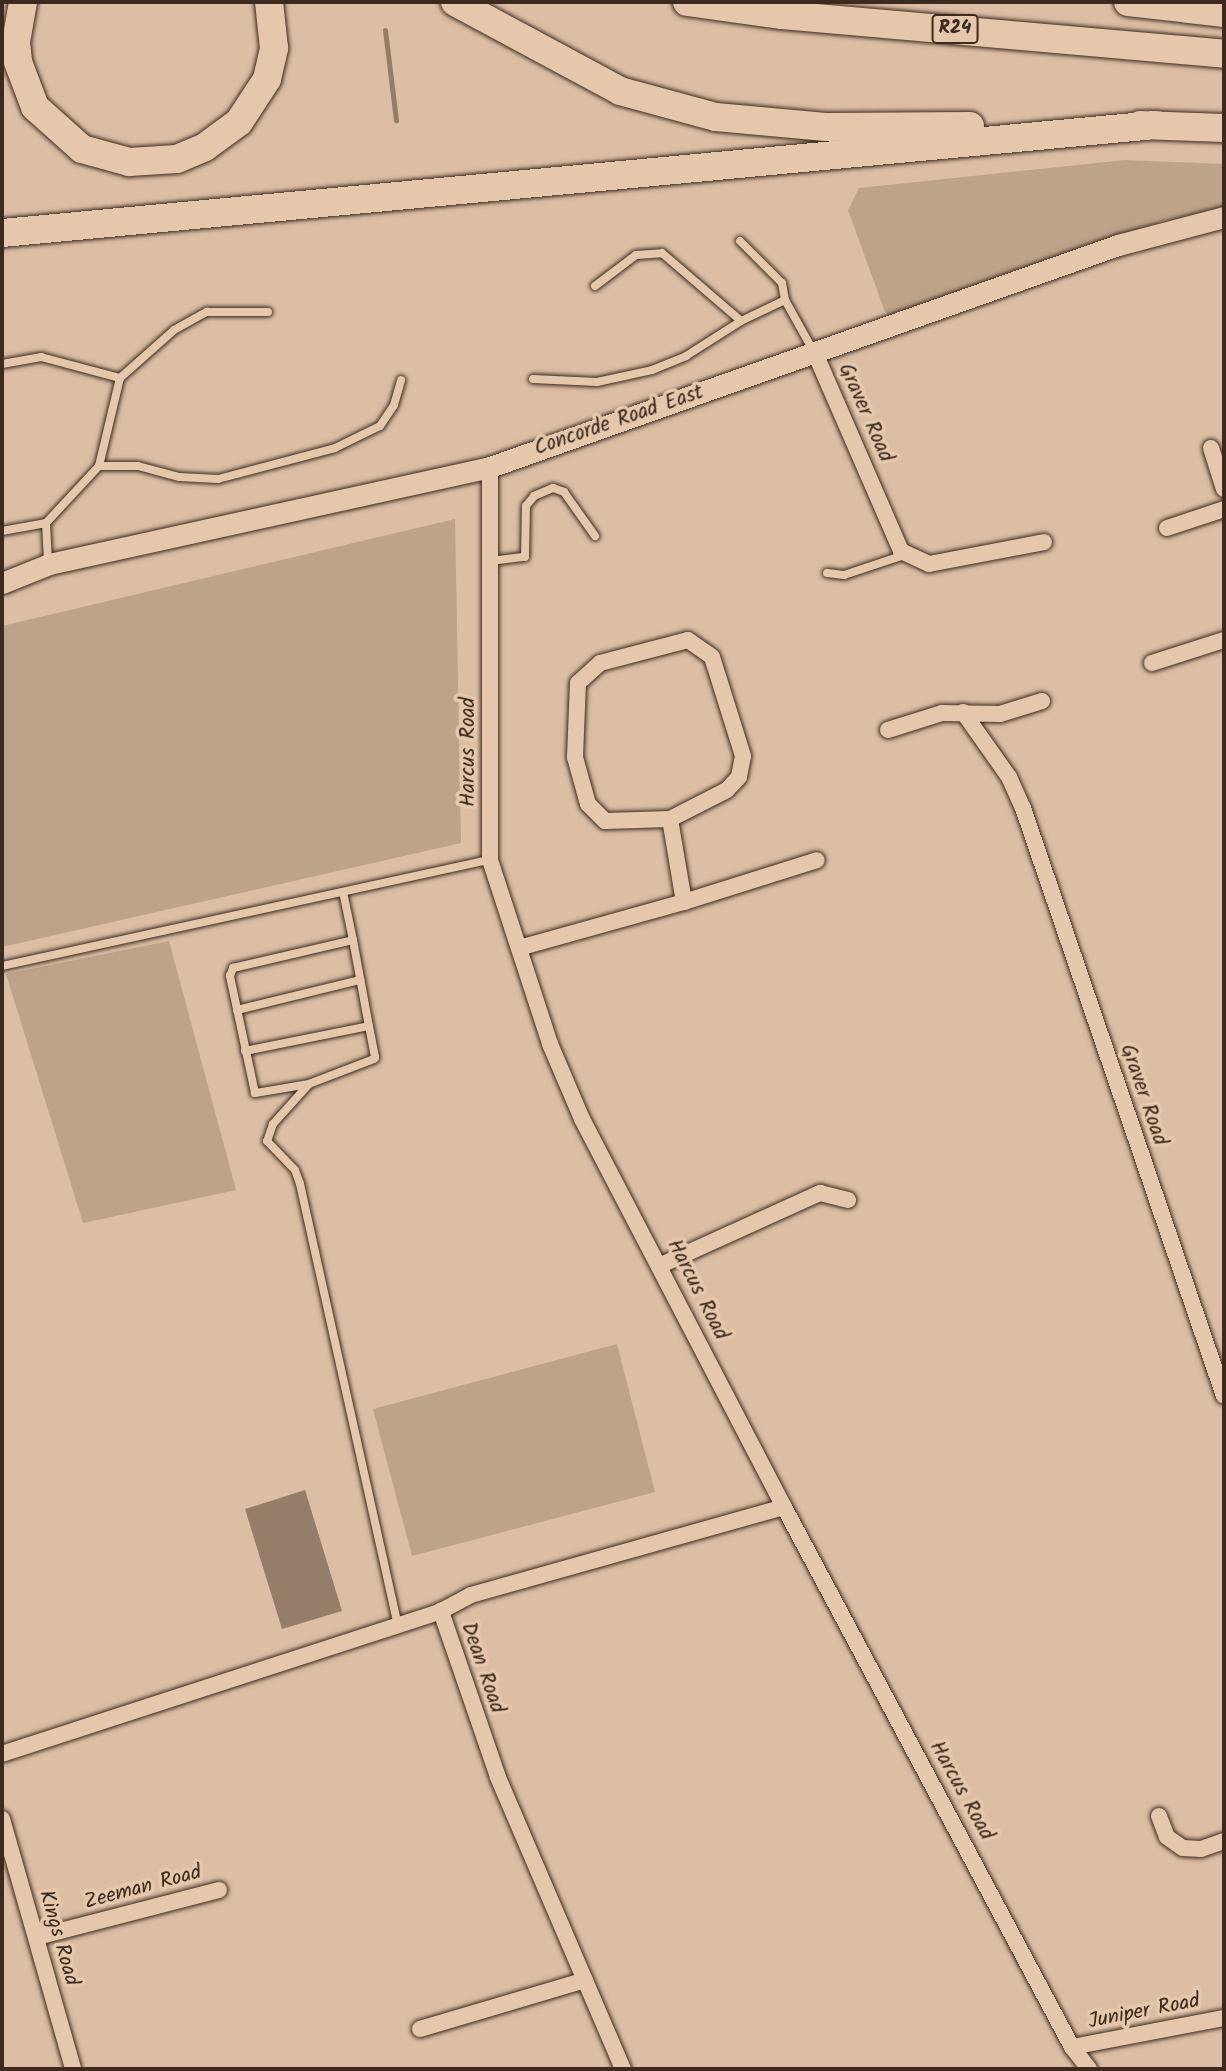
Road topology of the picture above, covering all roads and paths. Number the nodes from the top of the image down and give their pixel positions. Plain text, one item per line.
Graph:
1 (23, 2) edge
2 (269, 2) edge
3 (456, 2) edge
4 (687, 2) edge
5 (1128, 2) edge
6 (1224, 13) edge
7 (1224, 54) edge
8 (1156, 125) junction
9 (1224, 128) edge
10 (1224, 217) edge
11 (2, 233) edge
12 (740, 241) dead end
13 (595, 286) dead end
14 (785, 300) junction
15 (268, 312) dead end
16 (741, 321) junction
17 (815, 354) junction
18 (2, 364) edge
19 (120, 378) junction
20 (533, 379) dead end
21 (401, 380) dead end
22 (1211, 448) dead end
23 (99, 466) junction
24 (490, 467) junction
25 (1224, 489) edge
26 (1224, 509) edge
27 (46, 523) junction
28 (1167, 528) dead end
29 (2, 531) edge
30 (595, 536) dead end
31 (1044, 542) dead end
32 (905, 555) junction
33 (490, 561) junction
34 (48, 564) junction
35 (827, 573) dead end
36 (2, 583) edge
37 (1224, 640) edge
38 (1152, 663) dead end
39 (1042, 701) dead end
40 (963, 712) junction
41 (888, 730) dead end
42 (670, 819) junction
43 (490, 860) junction
44 (817, 860) dead end
45 (343, 892) junction
46 (684, 902) junction
47 (353, 940) junction
48 (519, 948) junction
49 (2, 965) edge
50 (360, 980) junction
51 (237, 1010) junction
52 (369, 1026) junction
53 (246, 1051) junction
54 (309, 1084) junction
55 (848, 1200) dead end
56 (661, 1265) junction
57 (1224, 1396) edge
58 (784, 1507) junction
59 (440, 1611) junction
60 (398, 1626) junction
61 (2, 1754) edge
62 (1159, 1816) dead end
63 (2, 1822) edge
64 (1224, 1841) edge
65 (219, 1890) dead end
66 (37, 1937) junction
67 (585, 1980) junction
68 (1224, 2018) edge
69 (420, 2029) dead end
70 (1072, 2047) junction
71 (73, 2069) edge
72 (623, 2069) edge
73 (1089, 2069) edge

1 - 2 highway
3 - 8 highway
4 - 7 highway, R24
5 - 6 highway
8 - 9 highway
8 - 11 highway
10 - 17 main road, Concorde Road East
12 - 14 lane
13 - 16 lane
14 - 16 lane
14 - 17 lane
15 - 19 lane
16 - 20 lane
17 - 24 main road, Concorde Road East
17 - 32 street, Graver Road
18 - 19 lane
19 - 23 lane
21 - 23 lane
22 - 25 street
23 - 27 lane
24 - 33 street, Harcus Road
24 - 34 main road, Concorde Road East
26 - 28 street
27 - 29 lane
27 - 34 lane
30 - 33 lane
31 - 32 street
32 - 35 lane
33 - 43 street, Harcus Road
34 - 36 main road, Concorde Road East
37 - 38 street
39 - 40 street
40 - 41 street
40 - 57 street, Graver Road
42 - 42 street
42 - 46 street
43 - 45 lane
43 - 48 street, Harcus Road
44 - 46 street
45 - 47 lane
45 - 49 lane
46 - 48 street
47 - 50 lane
47 - 51 lane
48 - 56 street, Harcus Road
50 - 51 lane
50 - 52 lane
51 - 53 lane
52 - 53 lane
52 - 54 lane
53 - 54 lane
54 - 60 lane
55 - 56 street
56 - 58 street, Harcus Road
58 - 59 street, Dean Road
58 - 70 street, Harcus Road
59 - 60 street
59 - 67 street, Dean Road
60 - 61 street
62 - 64 street
63 - 66 street, Kings Road
65 - 66 street, Zeeman Road
66 - 71 street, Kings Road
67 - 69 street
67 - 72 street, Dean Road
68 - 70 street, Juniper Road
70 - 73 street, Harcus Road

